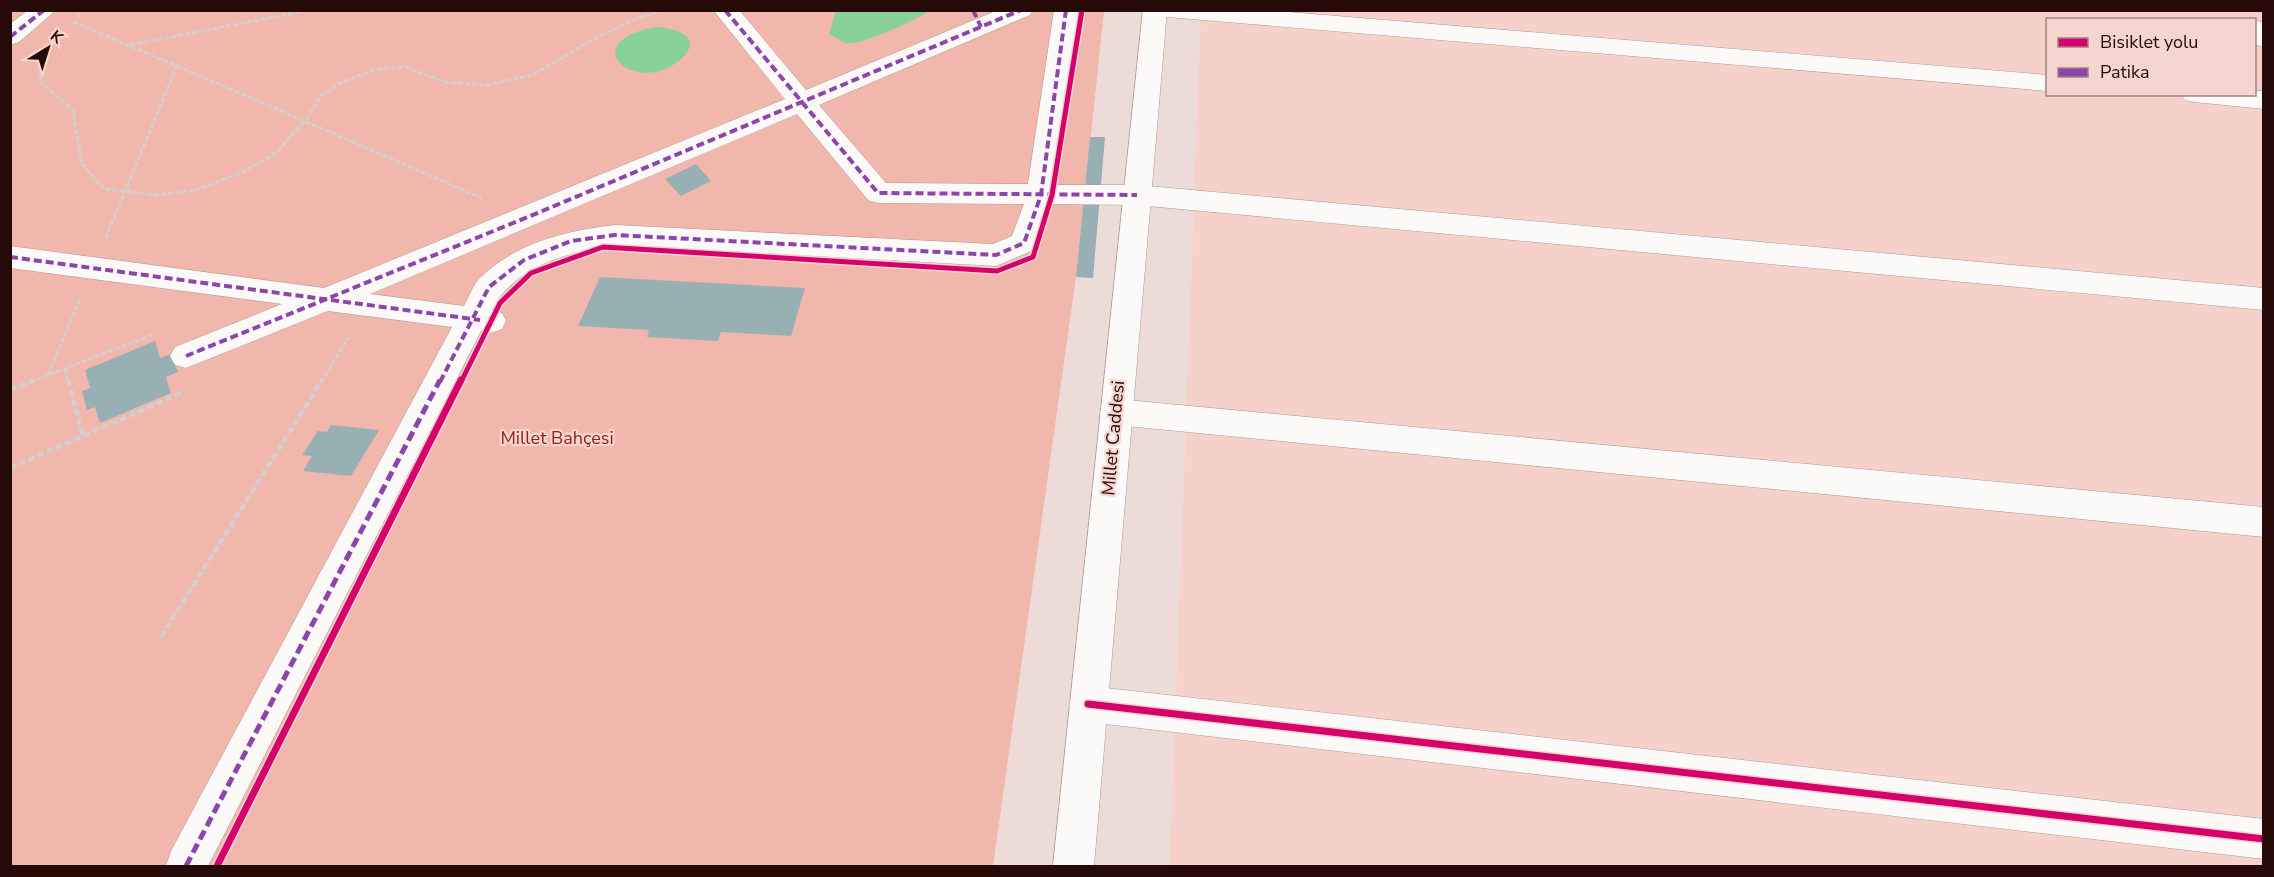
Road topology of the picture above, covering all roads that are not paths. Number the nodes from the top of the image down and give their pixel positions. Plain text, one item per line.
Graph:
1 (44, 10) edge
2 (725, 10) edge
3 (1021, 10) edge
4 (1066, 10) edge
5 (1155, 10) edge
6 (1167, 10) edge
7 (977, 19) edge
8 (10, 38) edge
9 (2046, 82) edge
10 (2217, 96) edge
11 (2264, 100) edge
12 (803, 103) junction
13 (1041, 195) junction
14 (1137, 195) junction
15 (10, 257) edge
16 (326, 299) junction
17 (2264, 299) edge
18 (483, 320) junction
19 (186, 356) road end
20 (1116, 412) junction
21 (2264, 522) edge
22 (1088, 704) junction
23 (2264, 838) edge
24 (186, 867) edge
25 (1073, 867) edge

1 - 8 street
2 - 12 street
3 - 7 street
4 - 13 street
5 - 14 street, Millet Caddesi
6 - 9 street
7 - 12 street
10 - 11 street
12 - 13 street
12 - 16 street
13 - 14 street
13 - 18 street
14 - 17 street
14 - 20 street, Millet Caddesi
15 - 16 street
16 - 18 street
16 - 19 street
18 - 24 street
20 - 21 street
20 - 22 street, Millet Caddesi
22 - 23 street
22 - 25 street, Millet Caddesi

